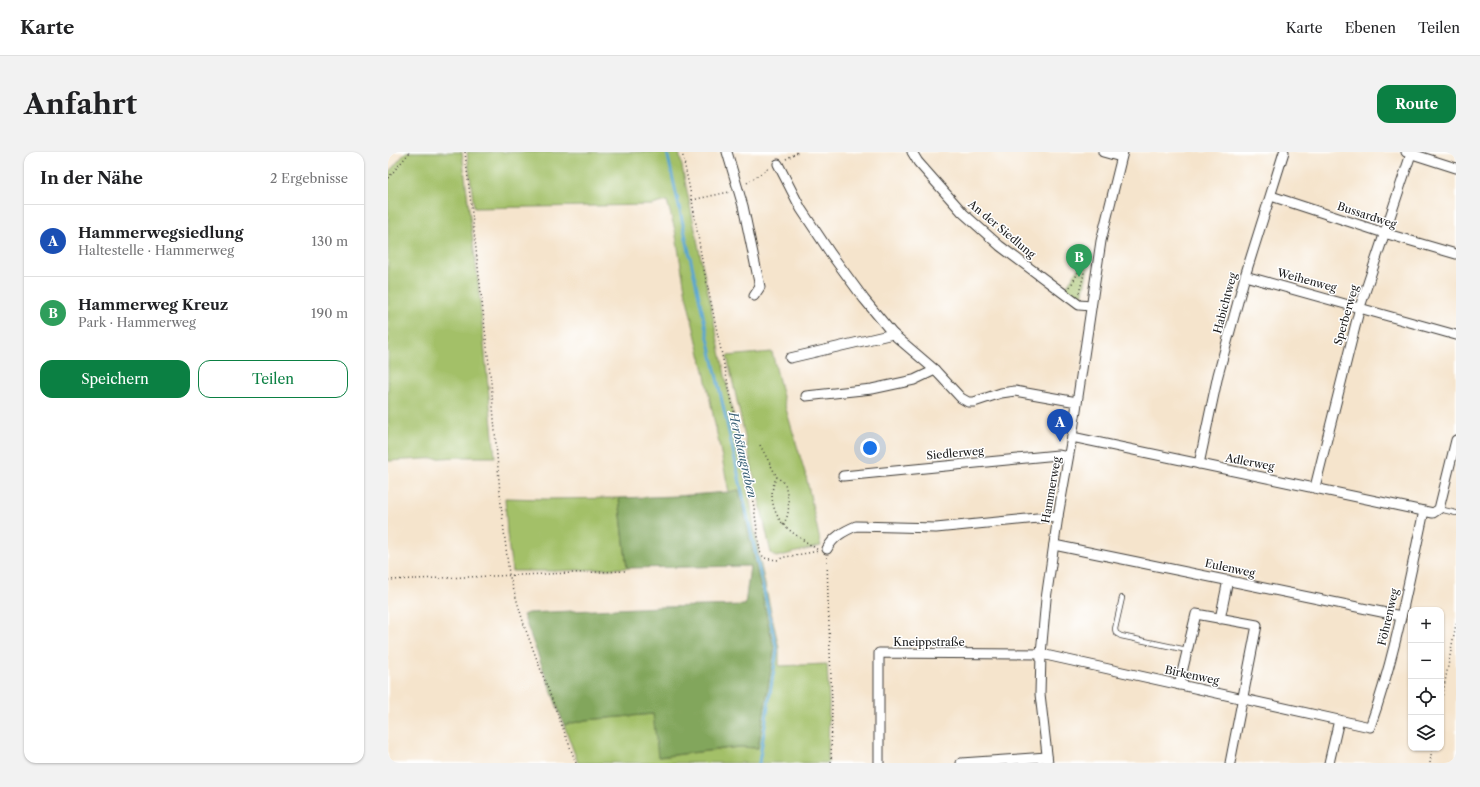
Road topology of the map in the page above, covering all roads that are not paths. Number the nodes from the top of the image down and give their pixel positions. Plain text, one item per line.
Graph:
1 (727, 152) edge
2 (912, 152) edge
3 (1103, 152) edge
4 (1284, 152) edge
5 (1408, 153) edge
6 (1122, 154) edge
7 (1424, 155) edge
8 (778, 164) road end
9 (1456, 168) edge
10 (1271, 196) junction
11 (1384, 233) junction
12 (1456, 254) edge
13 (1245, 276) junction
14 (754, 296) dead end
15 (1091, 306) junction
16 (1360, 307) junction
17 (893, 334) junction
18 (1456, 335) edge
19 (790, 358) dead end
20 (935, 370) junction
21 (806, 396) dead end
22 (1077, 402) junction
23 (1072, 437) junction
24 (1456, 440) edge
25 (1068, 458) junction
26 (1199, 464) junction
27 (843, 476) dead end
28 (1315, 487) junction
29 (1439, 509) junction
30 (1424, 511) junction
31 (1456, 513) edge
32 (1058, 516) junction
33 (1054, 545) junction
34 (827, 549) road end
35 (1228, 580) junction
36 (1122, 598) dead end
37 (1401, 616) junction
38 (1220, 619) junction
39 (1187, 650) junction
40 (1041, 654) junction
41 (1179, 685) junction
42 (1243, 698) junction
43 (1339, 720) junction
44 (1370, 727) joint
45 (1047, 760) edge
46 (879, 763) edge
47 (961, 763) edge
48 (1230, 763) edge
49 (1329, 763) edge

1 - 14 street
2 - 15 street, An der Siedlung
3 - 6 street
4 - 10 street, Habichtweg
5 - 7 street
5 - 11 street, Sperberweg
6 - 15 street, Hammerweg
7 - 9 street
8 - 17 street
10 - 11 street, Bussardweg
10 - 13 street, Habichtweg
11 - 12 street, Bussardweg
11 - 16 street, Sperberweg
13 - 16 street, Weihenweg
13 - 26 street, Habichtweg
15 - 22 street, Hammerweg
16 - 18 street, Weihenweg
16 - 28 street, Sperberweg
17 - 19 street
17 - 20 street
20 - 21 street
20 - 22 street
22 - 23 street, Hammerweg
23 - 25 street, Hammerweg
23 - 26 street, Adlerweg
24 - 29 street
25 - 27 street, Siedlerweg
25 - 32 street, Hammerweg
26 - 28 street, Adlerweg
28 - 30 street, Adlerweg
29 - 30 street
29 - 31 lane
30 - 37 street, Föhrenweg
32 - 33 street, Hammerweg
32 - 34 street
33 - 35 street, Eulenweg
33 - 40 street, Hammerweg
35 - 37 street, Eulenweg
35 - 38 street
36 - 39 lane
37 - 44 street, Föhrenweg
38 - 39 street
38 - 42 street
39 - 41 street
40 - 41 street, Birkenweg
40 - 45 street, Hammerweg
40 - 46 street, Kneippstraße
41 - 42 street, Birkenweg
42 - 43 street, Birkenweg
42 - 48 street
43 - 44 street, Birkenweg
43 - 49 street
45 - 47 street

